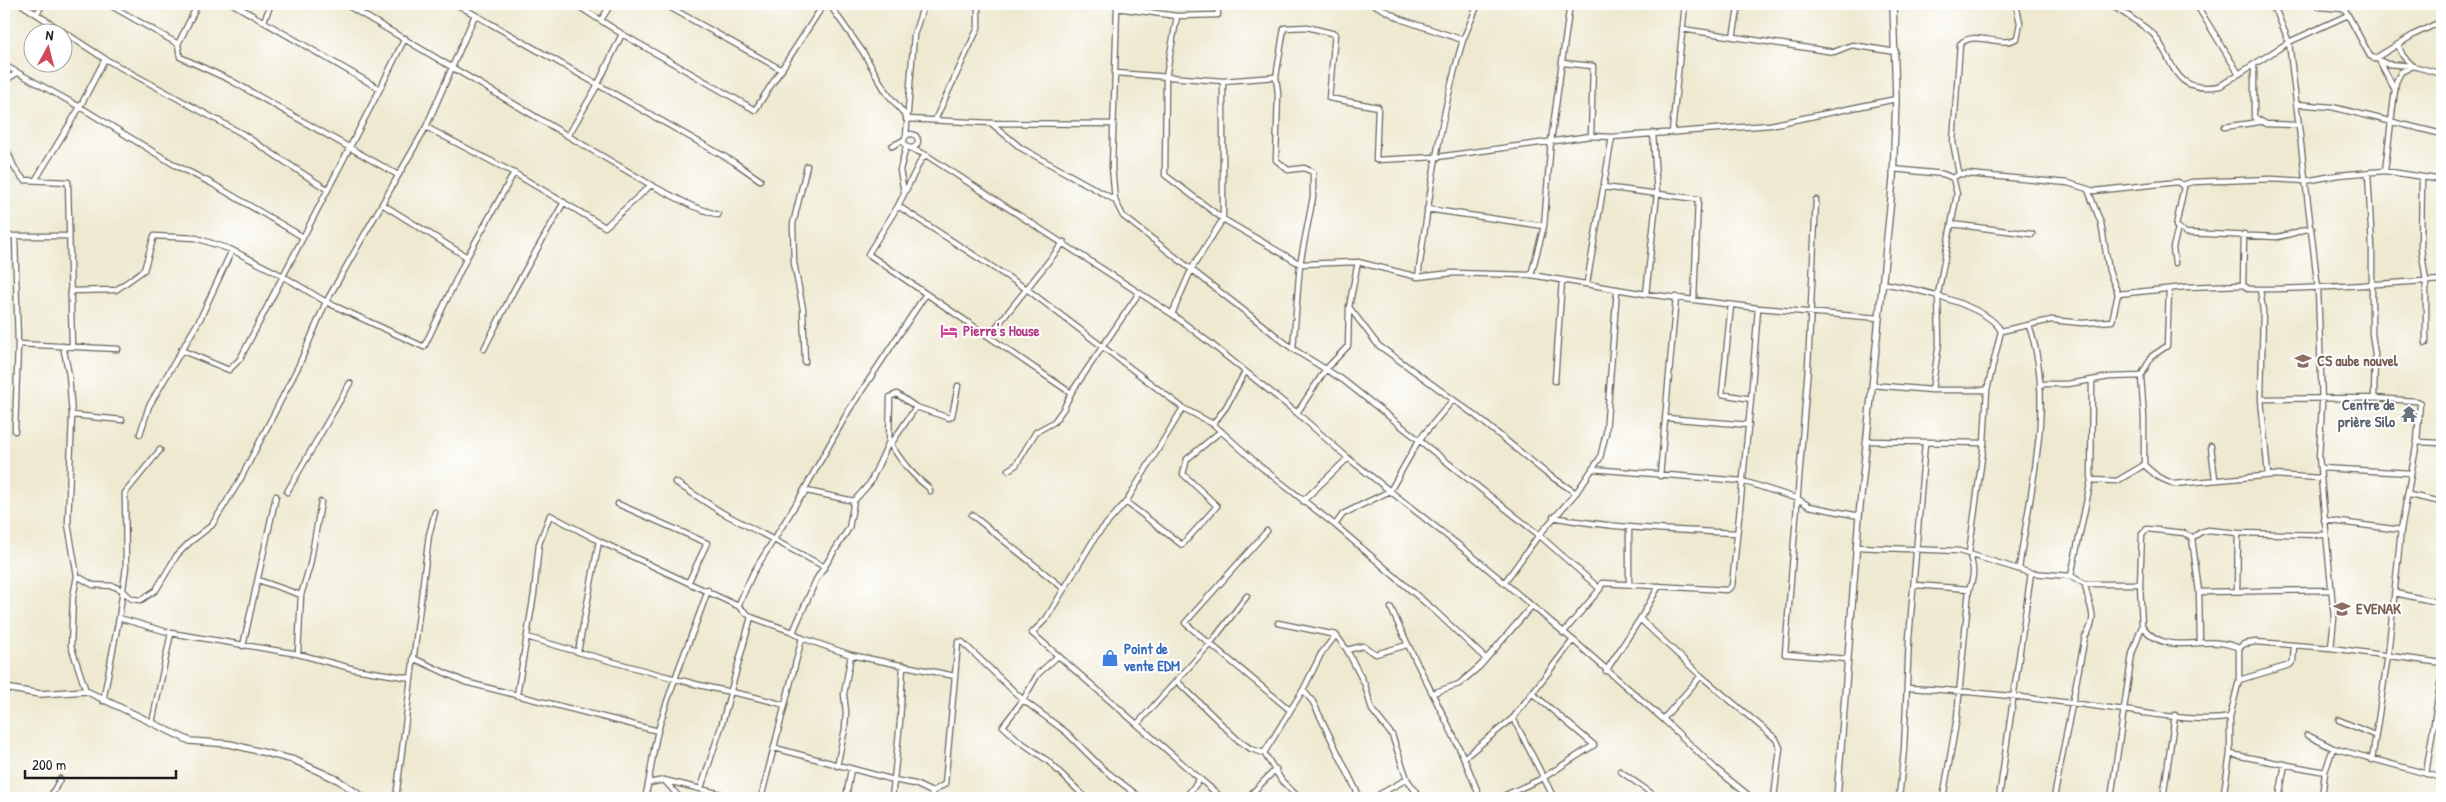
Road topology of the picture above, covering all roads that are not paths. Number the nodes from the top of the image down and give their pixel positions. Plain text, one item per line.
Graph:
1 (21, 4) edge
2 (43, 4) edge
3 (108, 4) edge
4 (198, 4) edge
5 (233, 4) edge
6 (272, 4) edge
7 (345, 4) edge
8 (357, 4) edge
9 (456, 4) edge
10 (576, 4) edge
11 (610, 4) edge
12 (673, 4) edge
13 (824, 4) edge
14 (829, 4) edge
15 (924, 4) edge
16 (978, 4) edge
17 (1218, 4) edge
18 (1373, 4) edge
19 (1478, 4) edge
20 (1570, 4) edge
21 (1685, 4) edge
22 (1739, 4) edge
23 (1893, 4) edge
24 (2016, 4) edge
25 (2109, 4) edge
26 (2196, 4) edge
27 (2267, 4) edge
28 (2320, 4) edge
29 (1116, 6) edge
30 (2272, 6) edge
31 (2343, 6) edge
32 (354, 10) junction
33 (37, 12) junction
34 (475, 15) junction
35 (1178, 16) junction
36 (2348, 16) junction
37 (601, 20) junction
38 (264, 21) junction
39 (2442, 21) edge
40 (1682, 29) junction
41 (622, 34) junction
42 (1733, 37) junction
43 (405, 38) junction
44 (1463, 40) junction
45 (2288, 42) junction
46 (178, 44) junction
47 (2398, 45) junction
48 (1896, 52) junction
49 (105, 58) junction
50 (2374, 59) junction
51 (2380, 62) junction
52 (1564, 63) junction
53 (4, 65) edge
54 (2254, 65) junction
55 (2413, 66) junction
56 (452, 67) junction
57 (782, 70) junction
58 (17, 72) junction
59 (1116, 73) junction
60 (2239, 74) junction
61 (2442, 74) edge
62 (1166, 77) junction
63 (1276, 77) junction
64 (4, 81) edge
65 (1223, 81) junction
66 (597, 86) junction
67 (380, 89) junction
68 (2395, 91) junction
69 (1896, 99) junction
70 (2296, 104) junction
71 (80, 107) junction
72 (906, 120) junction
73 (935, 120) junction
74 (2259, 122) junction
75 (2390, 122) junction
76 (991, 123) junction
77 (1113, 124) junction
78 (2298, 125) junction
79 (2224, 127) dead end
80 (426, 128) junction
81 (1653, 132) junction
82 (1672, 132) junction
83 (912, 134) junction
84 (2442, 134) edge
85 (568, 136) junction
86 (1591, 136) junction
87 (1612, 137) junction
88 (905, 138) junction
89 (1551, 141) junction
90 (918, 143) junction
91 (4, 144) edge
92 (892, 146) dead end
93 (906, 146) junction
94 (350, 148) junction
95 (912, 149) junction
96 (926, 155) junction
97 (1437, 157) junction
98 (808, 166) dead end
99 (1893, 169) junction
100 (2385, 171) junction
101 (514, 173) junction
102 (2368, 173) junction
103 (1958, 174) junction
104 (398, 175) junction
105 (1953, 178) junction
106 (2422, 178) junction
107 (36, 179) junction
108 (760, 180) dead end
109 (2442, 180) edge
110 (2306, 181) junction
111 (2182, 184) junction
112 (651, 185) junction
113 (1604, 187) junction
114 (328, 190) junction
115 (2088, 190) junction
116 (904, 192) junction
117 (1657, 194) junction
118 (1115, 200) junction
119 (1816, 200) dead end
120 (564, 202) junction
121 (382, 204) junction
122 (898, 206) junction
123 (1427, 209) junction
124 (718, 215) dead end
125 (1223, 219) junction
126 (1951, 224) junction
127 (1544, 226) junction
128 (2178, 228) junction
129 (2312, 228) junction
130 (2032, 234) dead end
131 (2244, 234) junction
132 (4, 236) edge
133 (15, 236) junction
134 (69, 236) junction
135 (304, 237) junction
136 (1064, 242) junction
137 (232, 250) junction
138 (467, 257) junction
139 (1358, 262) junction
140 (1300, 264) junction
141 (2175, 264) dead end
142 (1192, 268) junction
143 (1531, 275) junction
144 (283, 276) junction
145 (1418, 277) junction
146 (1562, 280) junction
147 (2442, 280) edge
148 (2426, 281) junction
149 (1882, 282) junction
150 (1587, 283) junction
151 (2371, 283) junction
152 (2243, 285) junction
153 (1617, 289) junction
154 (2260, 289) junction
155 (2318, 289) junction
156 (70, 290) junction
157 (1028, 290) junction
158 (2169, 290) junction
159 (1139, 293) junction
160 (926, 294) junction
161 (1646, 294) junction
162 (1938, 294) junction
163 (2118, 294) junction
164 (1676, 298) junction
165 (1694, 300) junction
166 (326, 302) junction
167 (1731, 305) junction
168 (1350, 307) junction
169 (1758, 308) junction
170 (1809, 311) junction
171 (1172, 314) junction
172 (1878, 318) junction
173 (2029, 326) junction
174 (2001, 331) junction
175 (989, 336) junction
176 (2426, 343) dead end
177 (18, 344) junction
178 (63, 346) junction
179 (72, 346) junction
180 (1102, 348) junction
181 (118, 349) dead end
182 (1293, 349) junction
183 (181, 350) junction
184 (484, 350) dead end
185 (804, 362) dead end
186 (1326, 369) junction
187 (1245, 372) junction
188 (2141, 376) junction
189 (2092, 380) junction
190 (1555, 381) dead end
191 (350, 383) dead end
192 (2040, 384) junction
193 (958, 386) dead end
194 (1872, 386) junction
195 (1932, 390) junction
196 (1987, 390) junction
197 (1071, 393) junction
198 (1752, 398) junction
199 (2374, 398) junction
200 (2261, 399) junction
201 (2321, 399) junction
202 (1454, 400) junction
203 (916, 407) junction
204 (1183, 408) junction
205 (1297, 413) junction
206 (72, 415) junction
207 (1666, 418) junction
208 (122, 420) dead end
209 (1213, 424) junction
210 (1749, 426) junction
211 (15, 431) dead end
212 (1221, 431) junction
213 (140, 434) dead end
214 (1418, 440) junction
215 (1867, 441) junction
216 (2417, 442) junction
217 (890, 443) junction
218 (1925, 443) junction
219 (1984, 443) junction
220 (2442, 444) edge
221 (2211, 446) dead end
222 (160, 450) dead end
223 (1348, 458) junction
224 (2144, 465) junction
225 (2321, 468) junction
226 (1008, 470) dead end
227 (1592, 470) junction
228 (2411, 473) junction
229 (1660, 476) junction
230 (2268, 476) junction
231 (2321, 478) junction
232 (2215, 479) junction
233 (2092, 480) junction
234 (1743, 481) junction
235 (674, 482) dead end
236 (930, 491) dead end
237 (1390, 491) junction
238 (286, 492) dead end
239 (1576, 493) junction
240 (2409, 495) junction
241 (276, 496) dead end
242 (799, 499) junction
243 (1798, 499) junction
244 (854, 501) junction
245 (1303, 501) junction
246 (321, 502) dead end
247 (1126, 502) junction
248 (2442, 502) edge
249 (618, 504) dead end
250 (435, 512) dead end
251 (972, 515) dead end
252 (1859, 516) junction
253 (1553, 518) junction
254 (2324, 520) junction
255 (1335, 525) junction
256 (1629, 528) junction
257 (2401, 530) junction
258 (1267, 531) dead end
259 (1737, 533) junction
260 (2238, 533) junction
261 (2325, 534) junction
262 (1539, 535) junction
263 (2192, 538) junction
264 (774, 539) junction
265 (599, 541) junction
266 (1856, 547) junction
267 (1917, 549) junction
268 (1969, 553) junction
269 (825, 567) junction
270 (2018, 569) junction
271 (2031, 573) junction
272 (77, 576) junction
273 (2071, 576) junction
274 (258, 580) junction
275 (689, 582) junction
276 (1504, 583) junction
277 (1629, 583) junction
278 (2085, 584) junction
279 (2140, 584) junction
280 (1914, 585) junction
281 (1659, 586) junction
282 (1063, 588) junction
283 (1600, 588) junction
284 (1969, 589) junction
285 (122, 590) junction
286 (708, 590) junction
287 (2330, 590) junction
288 (2237, 591) junction
289 (2199, 592) junction
290 (2395, 593) junction
291 (301, 595) junction
292 (1247, 596) dead end
293 (2442, 602) edge
294 (738, 606) junction
295 (1530, 607) junction
296 (1391, 608) dead end
297 (751, 617) junction
298 (119, 618) junction
299 (1640, 619) junction
300 (1278, 623) dead end
301 (2142, 626) junction
302 (793, 632) junction
303 (171, 633) junction
304 (1562, 633) junction
305 (1336, 635) junction
306 (527, 637) junction
307 (802, 638) junction
308 (1572, 640) junction
309 (2200, 642) junction
310 (1210, 644) junction
311 (1406, 645) junction
312 (243, 646) junction
313 (2294, 646) junction
314 (2239, 648) junction
315 (2331, 648) junction
316 (1347, 650) junction
317 (578, 652) junction
318 (298, 654) junction
319 (851, 655) junction
320 (2388, 655) junction
321 (1058, 656) junction
322 (413, 658) junction
323 (1486, 659) junction
324 (1848, 659) junction
325 (2442, 663) edge
326 (903, 665) junction
327 (1606, 670) junction
328 (2442, 672) edge
329 (955, 676) junction
330 (1700, 676) junction
331 (410, 678) junction
332 (674, 678) junction
333 (2240, 680) junction
334 (1178, 682) junction
335 (4, 686) edge
336 (1908, 688) junction
337 (1303, 690) junction
338 (1960, 690) junction
339 (86, 691) junction
340 (729, 692) junction
341 (1433, 693) junction
342 (1532, 693) junction
343 (517, 695) junction
344 (2012, 696) junction
345 (1023, 700) junction
346 (103, 701) junction
347 (784, 705) junction
348 (2072, 705) junction
349 (1290, 710) junction
350 (2123, 710) junction
351 (2175, 716) junction
352 (2230, 717) junction
353 (1513, 718) junction
354 (1663, 719) junction
355 (2439, 719) edge
356 (2339, 720) dead end
357 (152, 722) junction
358 (1138, 724) junction
359 (658, 731) junction
360 (2307, 735) dead end
361 (2374, 735) junction
362 (776, 748) junction
363 (2333, 748) junction
364 (1264, 753) junction
365 (2230, 754) junction
366 (1465, 757) junction
367 (2372, 760) junction
368 (2285, 764) junction
369 (837, 766) junction
370 (851, 769) junction
371 (1276, 769) junction
372 (1620, 770) dead end
373 (2325, 772) junction
374 (2426, 774) junction
375 (1543, 778) junction
376 (2442, 778) edge
377 (60, 779) dead end
378 (1200, 779) junction
379 (1407, 779) junction
380 (664, 780) junction
381 (894, 780) junction
382 (649, 783) junction
383 (701, 788) junction
384 (932, 792) junction
385 (1745, 796) edge
386 (50, 798) edge
387 (364, 798) edge
388 (396, 798) edge
389 (645, 798) edge
390 (680, 798) edge
391 (737, 798) edge
392 (761, 798) edge
393 (846, 798) edge
394 (892, 798) edge
395 (931, 798) edge
396 (1086, 798) edge
397 (1141, 798) edge
398 (1185, 798) edge
399 (1222, 798) edge
400 (1248, 798) edge
401 (1298, 798) edge
402 (1360, 798) edge
403 (1373, 798) edge
404 (1420, 798) edge
405 (1480, 798) edge
406 (1499, 798) edge
407 (1554, 798) edge
408 (1658, 798) edge
409 (1752, 798) edge
410 (1774, 798) edge
411 (1836, 798) edge
412 (1899, 798) edge
413 (1943, 798) edge
414 (1999, 798) edge
415 (2054, 798) edge
416 (2111, 798) edge
417 (2163, 798) edge
418 (2223, 798) edge
419 (2279, 798) edge
420 (2322, 798) edge

1 - 33 street
2 - 33 street
3 - 46 street
4 - 46 street
5 - 38 street
6 - 38 street
7 - 32 street
8 - 32 street
9 - 34 street
10 - 37 street
11 - 37 street
12 - 57 street
13 - 57 street
14 - 72 street
15 - 72 street
16 - 73 street
17 - 35 street
18 - 44 street
19 - 44 street
20 - 52 street
21 - 40 street
22 - 42 street
23 - 48 street
24 - 103 street
25 - 60 street
26 - 60 street
27 - 30 street
28 - 31 street
29 - 35 street
29 - 59 street
30 - 45 street
31 - 36 street
32 - 43 street
33 - 49 street
34 - 56 street
34 - 66 street
35 - 62 street
36 - 45 street
36 - 50 street
37 - 41 street
38 - 67 street
39 - 47 street
40 - 42 street
40 - 82 street
41 - 57 street
41 - 66 street
42 - 48 street
43 - 56 street
43 - 67 street
44 - 97 street
45 - 54 street
45 - 70 street
46 - 94 street
47 - 50 street
47 - 55 street
48 - 69 street
49 - 71 street
49 - 114 street
50 - 51 street
51 - 55 street
51 - 68 street
52 - 86 street
52 - 89 street
53 - 58 street
54 - 60 street
54 - 74 street
55 - 61 street
55 - 68 street
56 - 80 street
56 - 85 street
58 - 64 street
58 - 71 street
59 - 62 street
59 - 77 street
62 - 65 street
62 - 125 street
63 - 65 street
63 - 97 street
63 - 140 street
65 - 125 street
66 - 85 street
66 - 108 street
67 - 94 street
68 - 75 street
69 - 82 street
69 - 99 street
70 - 75 street
70 - 78 street
71 - 107 street
71 - 135 street
72 - 73 street
72 - 83 street
72 - 88 street
73 - 76 street
74 - 78 street
74 - 79 street
75 - 84 street
75 - 100 street
76 - 77 street
76 - 118 street
77 - 118 street
78 - 110 street
80 - 101 street
80 - 104 street
81 - 82 street
81 - 87 street
81 - 117 street
83 - 88 street
83 - 90 street
85 - 112 street
86 - 87 street
86 - 89 street
87 - 113 street
88 - 92 street
88 - 93 street
89 - 97 street
89 - 127 street
90 - 95 street
90 - 96 street
91 - 107 street
93 - 95 street
93 - 116 street
94 - 104 street
94 - 114 street
95 - 96 street
96 - 116 street
96 - 136 street
97 - 123 street
98 - 185 street
99 - 105 street
99 - 149 street
100 - 102 street
100 - 106 street
101 - 120 street
101 - 138 street
102 - 110 street
102 - 151 street
103 - 105 street
103 - 115 street
104 - 121 street
105 - 126 street
106 - 109 street
106 - 148 street
107 - 134 street
110 - 111 street
110 - 129 street
111 - 115 street
111 - 128 street
112 - 120 street
112 - 124 street
113 - 117 street
113 - 150 street
114 - 135 street
115 - 163 street
116 - 122 street
117 - 161 street
117 - 165 street
118 - 142 street
119 - 170 street
120 - 184 street
121 - 138 street
121 - 166 street
122 - 157 street
122 - 160 street
123 - 127 street
123 - 145 street
125 - 140 street
125 - 142 street
126 - 130 street
126 - 162 street
127 - 143 street
128 - 131 street
128 - 141 street
129 - 131 street
129 - 155 street
131 - 152 street
132 - 133 street
133 - 134 street
133 - 177 street
134 - 156 street
135 - 144 street
136 - 157 street
136 - 159 street
137 - 144 street
137 - 156 street
137 - 183 street
138 - 166 street
139 - 140 street
139 - 145 street
139 - 168 street
140 - 182 street
142 - 171 street
142 - 182 street
143 - 145 street
143 - 146 street
144 - 166 street
144 - 183 street
146 - 150 street
146 - 190 street
147 - 148 street
148 - 151 street
148 - 176 street
149 - 162 street
149 - 172 street
150 - 153 street
151 - 155 street
151 - 199 street
152 - 154 street
152 - 158 street
153 - 161 street
153 - 227 street
154 - 155 street
154 - 200 street
155 - 201 street
156 - 179 street
157 - 175 street
157 - 180 street
158 - 163 street
158 - 188 street
159 - 171 street
159 - 180 street
160 - 175 street
160 - 242 street
161 - 164 street
162 - 174 street
162 - 195 street
163 - 173 street
164 - 165 street
164 - 207 street
165 - 167 street
166 - 285 street
167 - 169 street
167 - 198 street
168 - 186 street
168 - 202 street
169 - 170 street
169 - 198 street
170 - 172 street
170 - 243 street
171 - 187 street
172 - 194 street
173 - 174 street
173 - 192 street
174 - 196 street
175 - 197 street
177 - 178 street
177 - 211 street
178 - 179 street
178 - 206 street
179 - 181 street
180 - 197 street
180 - 204 street
182 - 186 street
183 - 213 street
186 - 205 street
186 - 214 street
187 - 205 street
187 - 209 street
188 - 189 street
188 - 224 street
189 - 192 street
189 - 233 street
191 - 238 street
192 - 270 street
193 - 203 street
194 - 195 street
194 - 215 street
195 - 196 street
196 - 219 street
197 - 226 street
198 - 210 street
199 - 201 street
199 - 216 street
200 - 201 street
200 - 230 street
201 - 225 street
202 - 214 street
202 - 239 street
203 - 217 street
203 - 217 street
204 - 209 street
204 - 247 street
205 - 223 street
206 - 208 street
206 - 272 street
207 - 210 street
207 - 229 street
209 - 212 street
210 - 234 street
212 - 245 street
212 - 247 street
214 - 237 street
214 - 262 street
215 - 218 street
215 - 252 street
216 - 220 street
216 - 228 street
217 - 236 street
217 - 244 street
218 - 219 street
218 - 267 street
219 - 268 street
221 - 232 street
222 - 285 street
223 - 237 street
223 - 245 street
224 - 232 street
224 - 233 street
225 - 228 street
225 - 231 street
227 - 229 street
227 - 239 street
228 - 240 street
229 - 234 street
230 - 231 street
230 - 232 street
231 - 254 street
233 - 273 street
234 - 243 street
234 - 259 street
235 - 264 street
237 - 255 street
237 - 276 street
239 - 253 street
240 - 248 street
240 - 257 street
241 - 274 street
242 - 244 street
242 - 264 street
243 - 252 street
243 - 324 street
244 - 269 street
245 - 255 street
246 - 291 street
247 - 282 street
249 - 275 street
250 - 322 street
251 - 282 street
252 - 266 street
253 - 256 street
253 - 262 street
254 - 257 street
254 - 261 street
255 - 323 street
256 - 259 street
256 - 277 street
257 - 290 street
258 - 310 street
259 - 281 street
260 - 261 street
260 - 263 street
260 - 288 street
261 - 287 street
262 - 276 street
262 - 283 street
263 - 279 street
263 - 289 street
264 - 269 street
264 - 294 street
265 - 275 street
265 - 306 street
265 - 317 street
266 - 267 street
266 - 324 street
267 - 268 street
267 - 280 street
268 - 270 street
268 - 284 street
269 - 302 street
270 - 271 street
271 - 273 street
271 - 344 street
272 - 285 street
272 - 339 street
273 - 278 street
274 - 291 street
274 - 312 street
275 - 286 street
276 - 295 street
277 - 281 street
277 - 283 street
278 - 279 street
278 - 348 street
279 - 301 street
280 - 284 street
280 - 336 street
281 - 299 street
282 - 321 street
283 - 304 street
284 - 338 street
285 - 298 street
286 - 294 street
286 - 332 street
287 - 288 street
287 - 315 street
288 - 289 street
289 - 309 street
290 - 293 street
290 - 320 street
291 - 318 street
292 - 310 street
294 - 297 street
295 - 304 street
295 - 323 street
296 - 311 street
297 - 302 street
297 - 340 street
298 - 303 street
298 - 346 street
299 - 327 street
299 - 330 street
300 - 305 street
301 - 309 street
301 - 350 street
302 - 307 street
303 - 312 street
303 - 357 street
304 - 308 street
305 - 316 street
305 - 337 street
306 - 317 street
306 - 343 street
307 - 319 street
307 - 347 street
308 - 327 street
308 - 342 street
309 - 314 street
310 - 334 street
310 - 349 street
311 - 316 street
311 - 341 street
312 - 318 street
313 - 314 street
313 - 315 street
313 - 333 street
314 - 333 street
315 - 320 street
316 - 379 street
317 - 332 street
318 - 331 street
319 - 326 street
319 - 369 street
320 - 325 street
320 - 361 street
321 - 345 street
321 - 358 street
322 - 331 street
322 - 343 street
323 - 341 street
324 - 411 street
326 - 329 street
326 - 381 street
327 - 354 street
328 - 355 street
329 - 345 street
329 - 384 street
330 - 354 street
330 - 410 street
331 - 388 street
332 - 340 street
332 - 359 street
333 - 352 street
334 - 358 street
334 - 364 street
335 - 339 street
336 - 338 street
336 - 412 street
337 - 349 street
337 - 402 street
338 - 344 street
338 - 413 street
339 - 346 street
340 - 347 street
340 - 383 street
341 - 366 street
342 - 353 street
342 - 375 street
343 - 359 street
344 - 348 street
344 - 414 street
345 - 396 street
345 - 397 street
346 - 357 street
347 - 362 street
348 - 350 street
348 - 415 street
349 - 364 street
350 - 351 street
350 - 416 street
351 - 352 street
351 - 417 street
352 - 365 street
353 - 366 street
353 - 375 street
354 - 385 street
355 - 374 street
356 - 361 street
357 - 387 street
358 - 378 street
359 - 382 street
360 - 363 street
361 - 367 street
362 - 369 street
362 - 392 street
363 - 367 street
363 - 373 street
364 - 371 street
365 - 368 street
365 - 418 street
366 - 405 street
367 - 374 street
368 - 373 street
368 - 419 street
369 - 370 street
370 - 381 street
370 - 393 street
371 - 400 street
371 - 401 street
372 - 408 street
373 - 420 street
374 - 376 street
375 - 406 street
375 - 407 street
377 - 386 street
378 - 398 street
378 - 399 street
379 - 403 street
379 - 404 street
380 - 382 street
380 - 383 street
380 - 390 street
381 - 384 street
381 - 394 street
382 - 389 street
383 - 391 street
384 - 395 street
385 - 409 street

